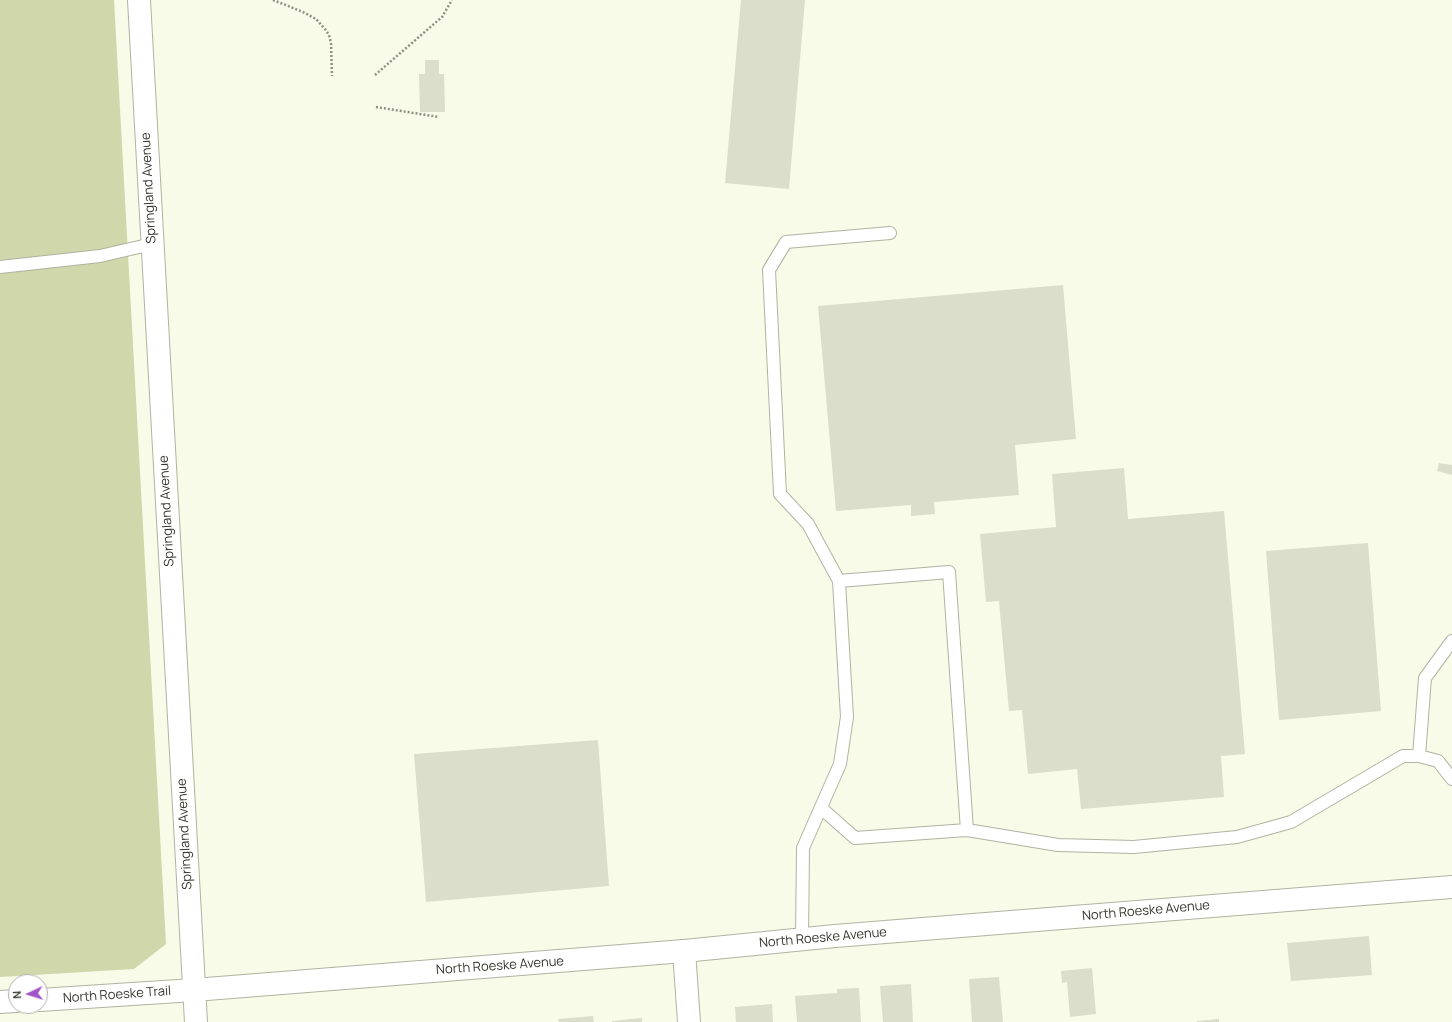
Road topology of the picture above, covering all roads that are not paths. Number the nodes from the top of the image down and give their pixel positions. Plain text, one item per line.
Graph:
1 (139, 0) edge
2 (890, 233) dead end
3 (152, 244) junction
4 (0, 267) edge
5 (839, 580) junction
6 (1452, 641) edge
7 (1419, 756) junction
8 (1452, 779) edge
9 (820, 808) junction
10 (967, 830) junction
11 (1452, 887) edge
12 (802, 939) junction
13 (684, 951) junction
14 (194, 990) junction
15 (48, 999) edge
16 (196, 1022) edge
17 (689, 1022) edge

1 - 3 street, Springland Avenue
2 - 5 lane
3 - 4 lane
3 - 14 street, Springland Avenue
5 - 9 lane
5 - 10 lane
6 - 7 lane
7 - 8 lane
7 - 10 lane
9 - 10 lane
9 - 12 lane
11 - 12 street, North Roeske Avenue
12 - 13 street, North Roeske Avenue
13 - 14 street, North Roeske Avenue
13 - 17 street
14 - 15 street, North Roeske Trail
14 - 16 street, Springland Avenue

